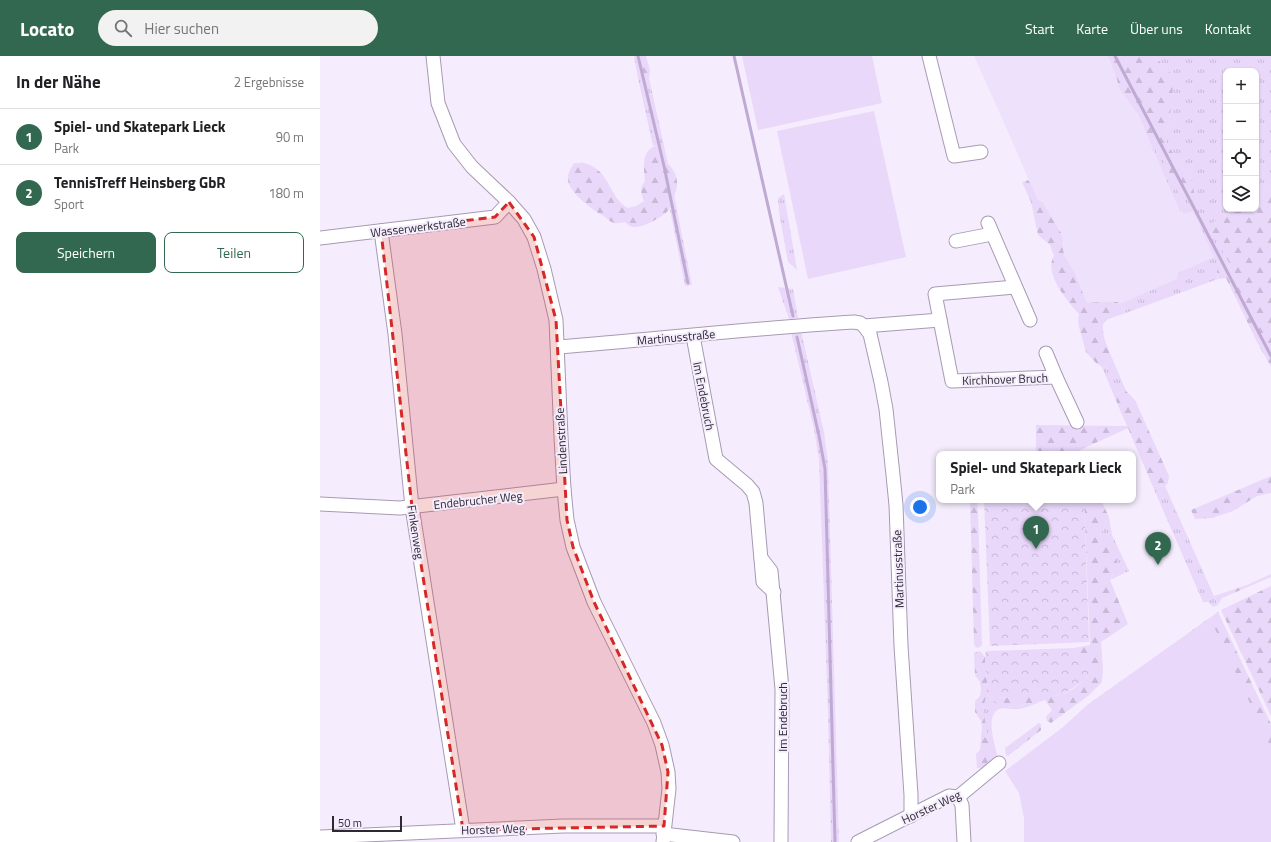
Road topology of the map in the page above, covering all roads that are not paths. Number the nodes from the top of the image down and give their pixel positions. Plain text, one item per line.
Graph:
1 (433, 56) edge
2 (929, 56) edge
3 (981, 152) dead end
4 (510, 202) junction
5 (381, 231) junction
6 (320, 238) edge
7 (956, 241) dead end
8 (1014, 287) junction
9 (940, 320) junction
10 (1030, 320) dead end
11 (864, 326) junction
12 (693, 336) junction
13 (558, 347) junction
14 (1046, 353) dead end
15 (1056, 377) junction
16 (1077, 422) dead end
17 (564, 489) junction
18 (320, 504) edge
19 (412, 507) junction
20 (999, 763) dead end
21 (958, 797) junction
22 (911, 816) junction
23 (463, 830) junction
24 (663, 834) edge
25 (321, 837) edge
26 (733, 842) edge
27 (781, 842) edge
28 (858, 842) edge
29 (964, 842) edge

1 - 4 street, Lindenstraße
2 - 3 street
4 - 5 street, Wasserwerkstraße
4 - 13 street, Lindenstraße
5 - 6 street, Wasserwerkstraße
5 - 19 street, Finkenweg
7 - 8 street
8 - 9 street
8 - 10 street
9 - 11 street, Martinusstraße
9 - 15 street, Kirchhover Bruch
11 - 12 street, Martinusstraße
11 - 22 street, Martinusstraße
12 - 13 street, Martinusstraße
12 - 27 street, Im Endebruch
13 - 17 street, Lindenstraße
14 - 15 street, Kirchhover Bruch
15 - 16 street
17 - 19 street, Endebrucher Weg
17 - 24 street, Lindenstraße
18 - 19 street, Endebrucher Weg
19 - 23 street, Finkenweg
20 - 21 street, Horster Weg
21 - 22 street, Horster Weg
21 - 29 street
22 - 28 street, Horster Weg
23 - 24 street, Horster Weg
23 - 25 street, Horster Weg
24 - 26 street, Horster Weg

